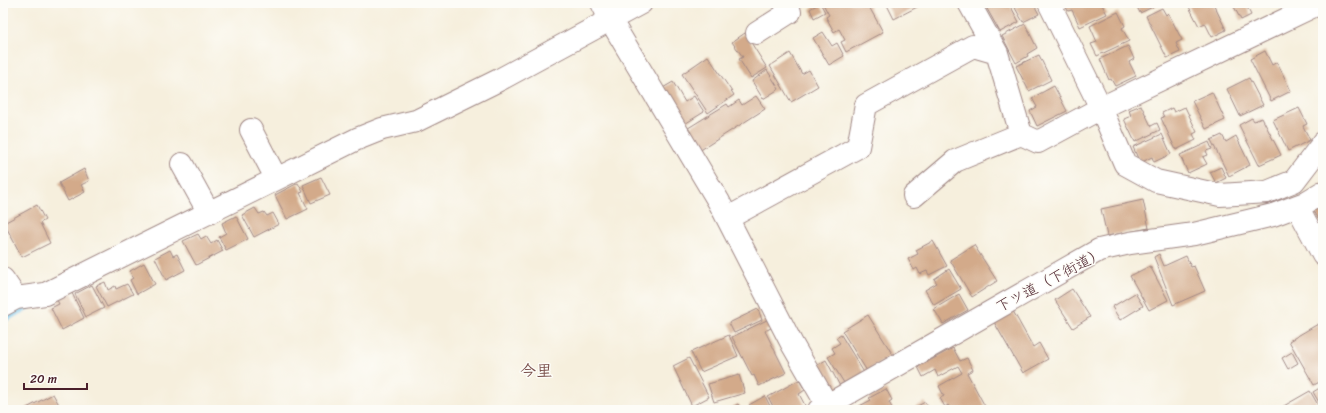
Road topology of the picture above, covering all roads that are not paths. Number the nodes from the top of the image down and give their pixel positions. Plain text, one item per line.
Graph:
1 (641, 3) edge
2 (785, 3) edge
3 (969, 3) edge
4 (1049, 3) edge
5 (1318, 8) edge
6 (606, 12) edge
7 (757, 33) dead end
8 (997, 53) junction
9 (1101, 108) junction
10 (251, 130) dead end
11 (1021, 134) junction
12 (1323, 143) edge
13 (182, 164) dead end
14 (276, 178) junction
15 (1323, 192) edge
16 (914, 196) dead end
17 (1270, 203) junction
18 (1296, 206) junction
19 (208, 213) junction
20 (728, 218) junction
21 (1323, 255) edge
22 (3, 278) edge
23 (9, 302) edge
24 (825, 408) edge

1 - 6 street
2 - 7 street
3 - 8 street
4 - 9 street
5 - 9 street
6 - 14 street
6 - 20 street
8 - 11 street
8 - 20 street
9 - 11 street
9 - 17 street
10 - 14 street
11 - 16 street
12 - 17 street
13 - 19 street
14 - 19 street
15 - 18 street, 下ツ道（下街道）
17 - 18 street, 下ツ道（下街道）
17 - 24 street, 下ツ道（下街道）
18 - 21 street
19 - 23 street
20 - 24 street
22 - 23 street

